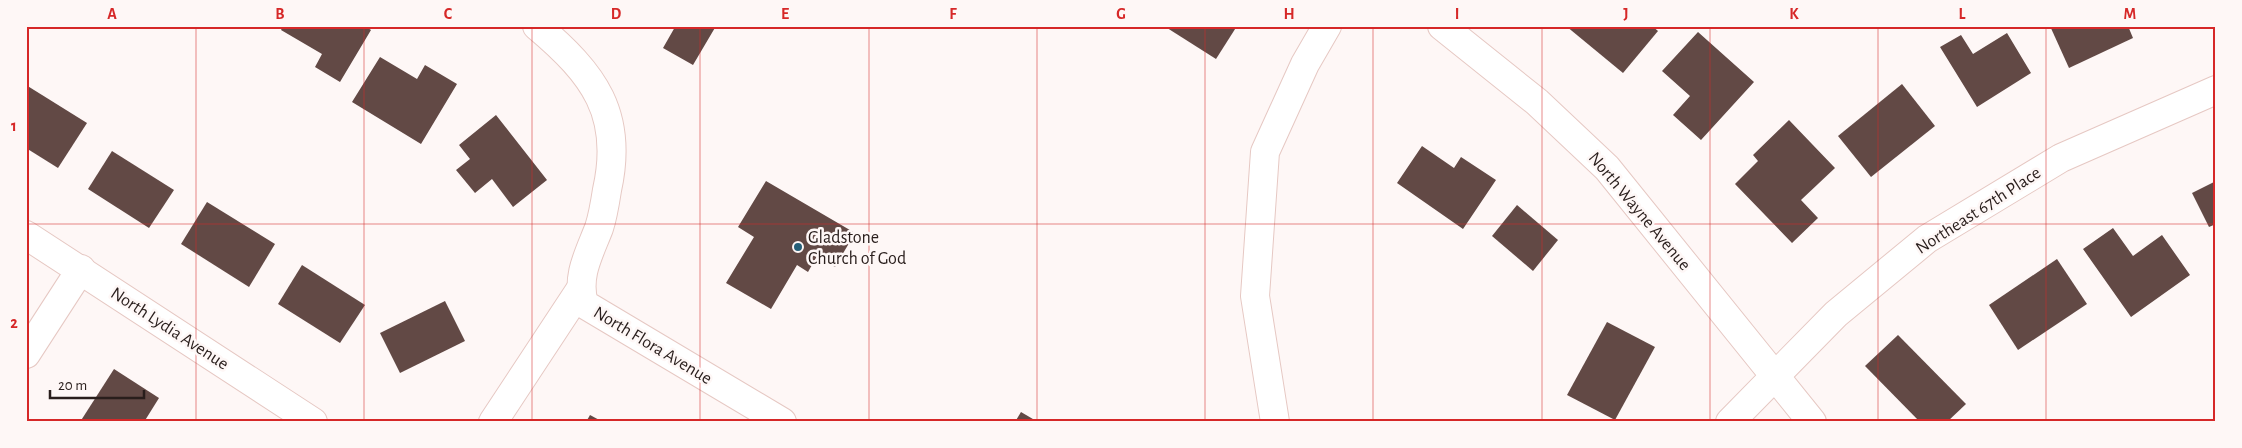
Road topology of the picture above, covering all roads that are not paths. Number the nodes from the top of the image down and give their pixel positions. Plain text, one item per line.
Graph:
1 (537, 26) edge
2 (1327, 26) edge
3 (1442, 26) edge
4 (2216, 90) edge
5 (26, 235) edge
6 (80, 269) junction
7 (580, 290) junction
8 (26, 354) edge
9 (1775, 375) junction
10 (313, 422) edge
11 (493, 422) edge
12 (782, 422) edge
13 (1275, 422) edge
14 (1730, 422) edge
15 (1812, 422) edge

1 - 7 street, North Flora Avenue
2 - 13 street
3 - 9 street, North Wayne Avenue
4 - 9 street, Northeast 67th Place
5 - 6 street, North Lydia Avenue
6 - 8 street
6 - 10 street, North Lydia Avenue
7 - 11 street
7 - 12 street, North Flora Avenue
9 - 14 street, Northeast 67th Place
9 - 15 street, North Wayne Avenue

